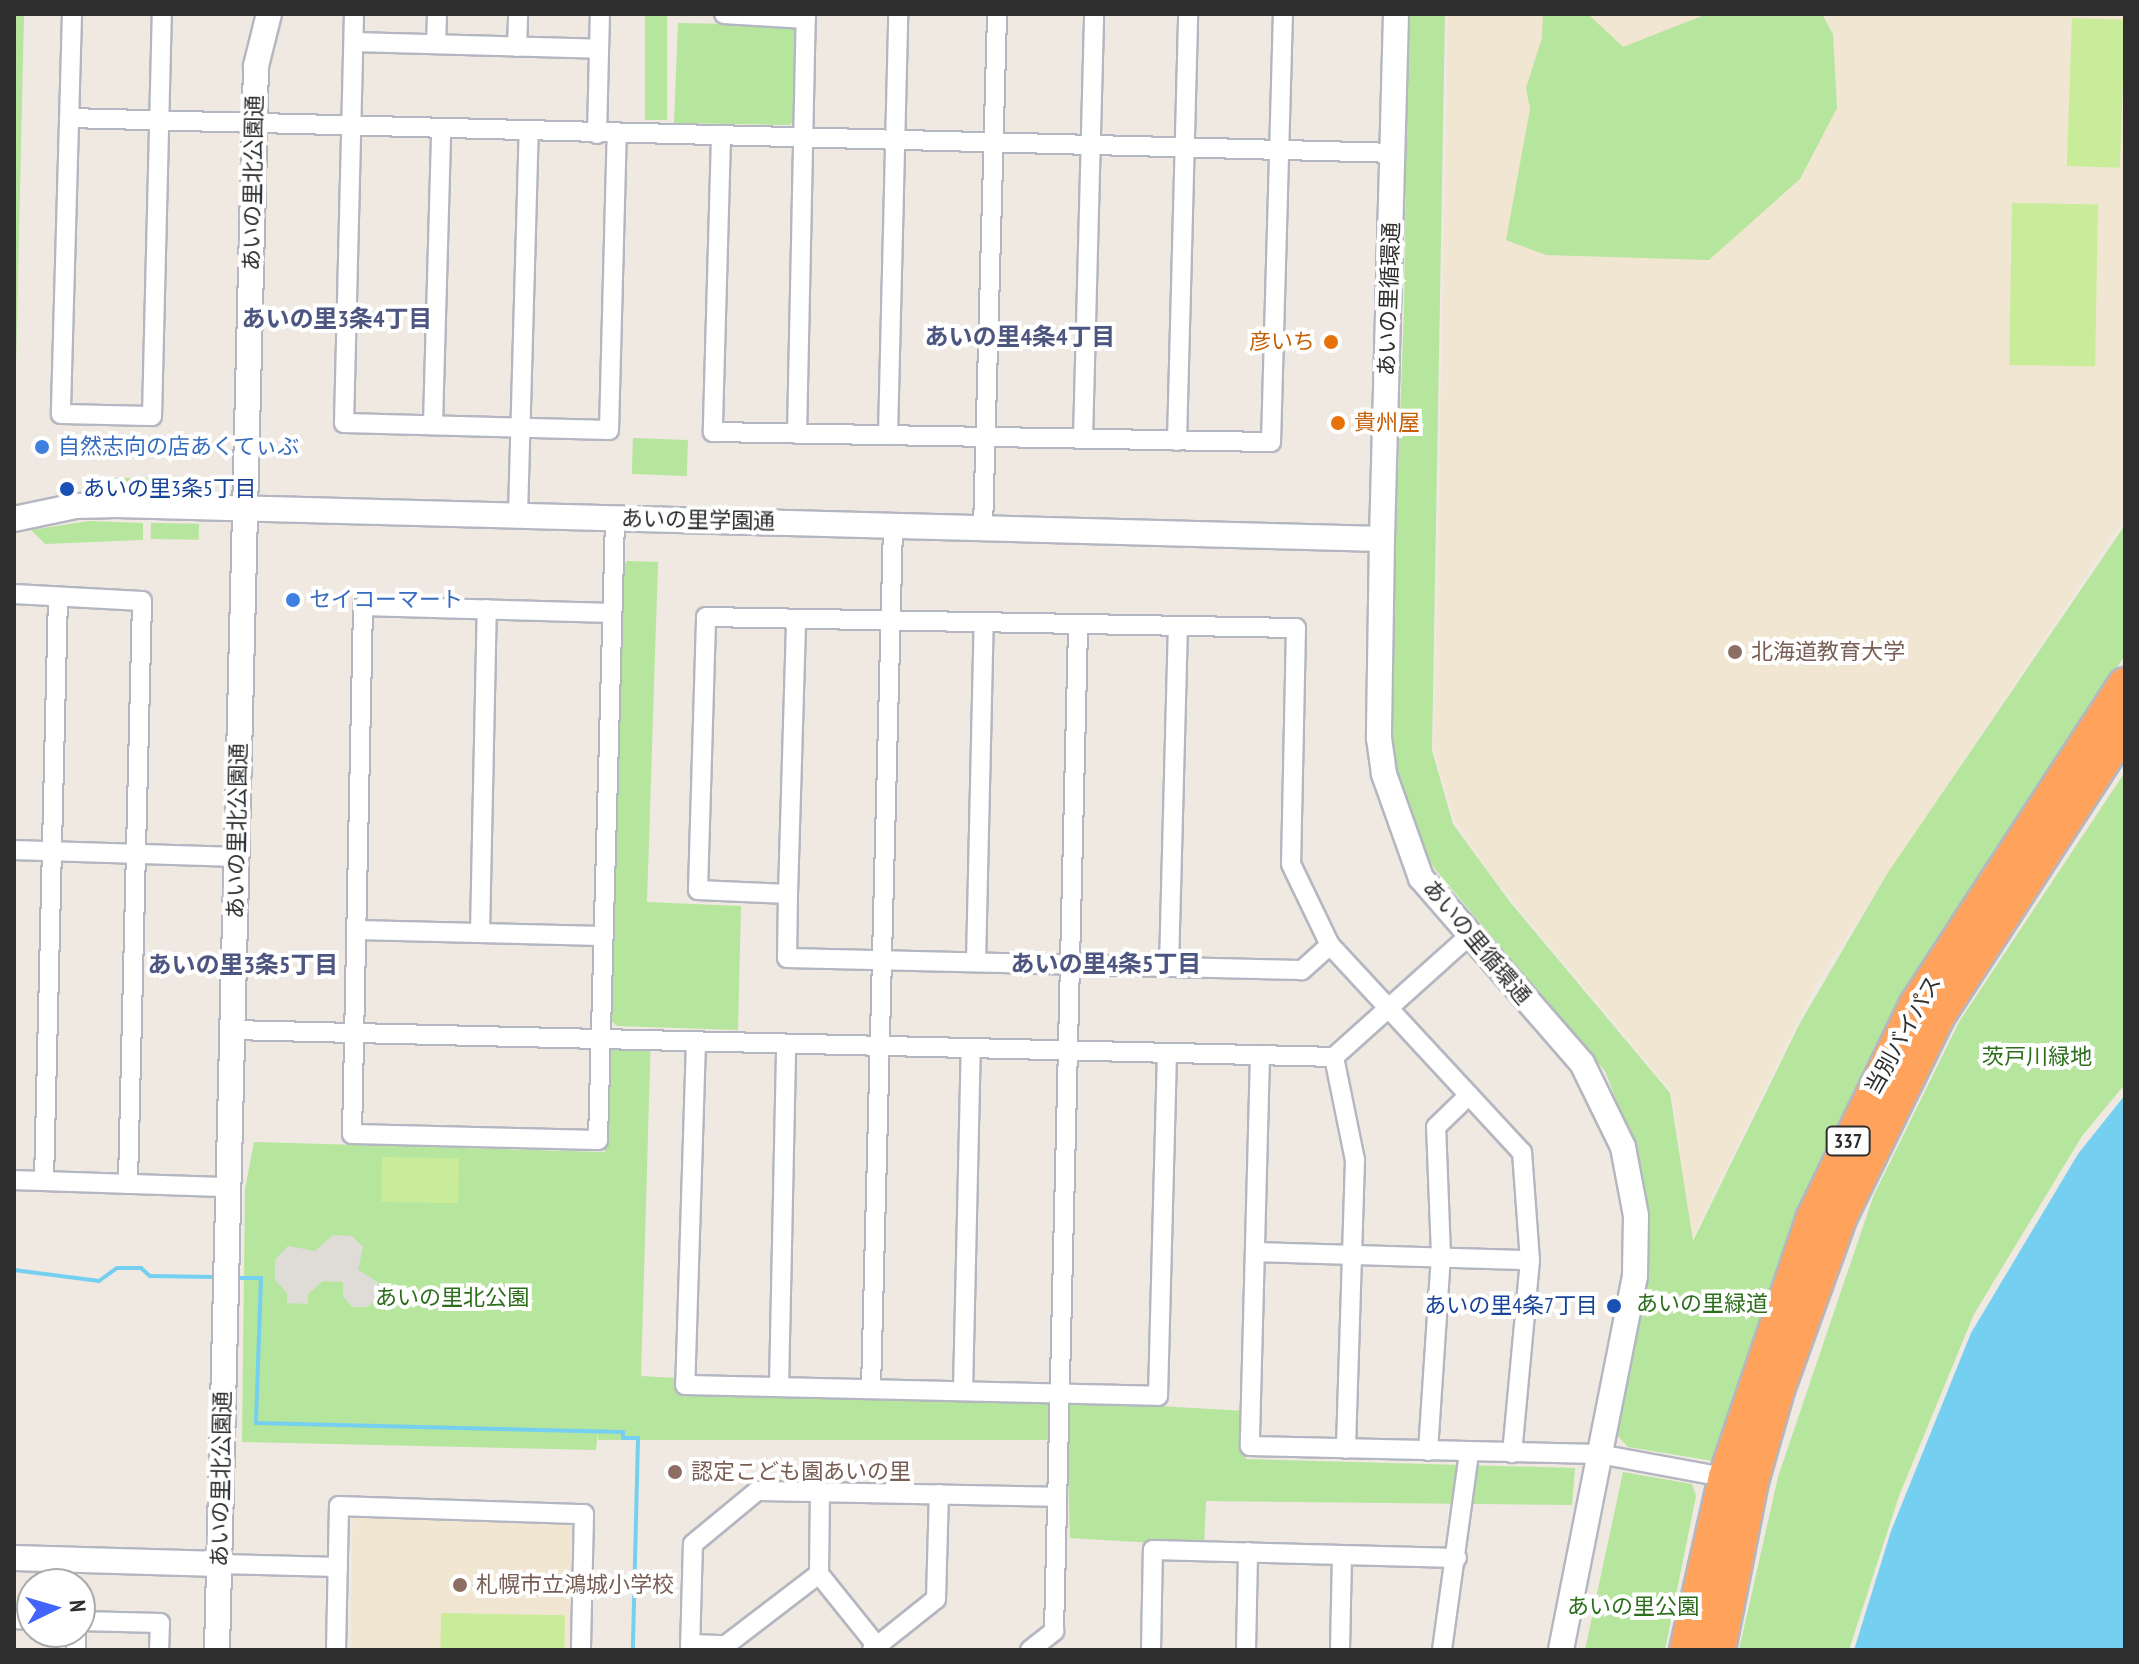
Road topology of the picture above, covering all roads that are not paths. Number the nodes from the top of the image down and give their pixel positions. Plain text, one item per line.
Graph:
1 (72, 14) edge
2 (162, 14) edge
3 (269, 14) edge
4 (354, 14) edge
5 (437, 14) edge
6 (518, 14) edge
7 (600, 14) edge
8 (724, 14) edge
9 (898, 14) edge
10 (997, 14) edge
11 (1094, 14) edge
12 (1188, 14) edge
13 (1283, 14) edge
14 (1396, 14) edge
15 (806, 16) edge
16 (354, 42) junction
17 (436, 44) junction
18 (517, 47) junction
19 (599, 49) junction
20 (69, 118) junction
21 (159, 121) junction
22 (255, 125) junction
23 (351, 127) junction
24 (441, 130) junction
25 (529, 132) junction
26 (597, 134) junction
27 (617, 134) junction
28 (721, 137) junction
29 (803, 139) junction
30 (894, 141) junction
31 (993, 146) junction
32 (1090, 146) junction
33 (1183, 148) junction
34 (1279, 150) junction
35 (1393, 153) junction
36 (433, 424) junction
37 (521, 426) junction
38 (797, 434) junction
39 (888, 435) junction
40 (986, 439) junction
41 (1083, 439) junction
42 (1177, 441) junction
43 (245, 509) junction
44 (518, 515) junction
45 (615, 518) junction
46 (14, 519) edge
47 (893, 525) junction
48 (983, 529) junction
49 (1382, 539) junction
50 (14, 594) edge
51 (58, 597) junction
52 (487, 609) junction
53 (612, 613) junction
54 (796, 619) junction
55 (890, 621) junction
56 (984, 622) junction
57 (1078, 624) junction
58 (1178, 626) junction
59 (2125, 684) edge
60 (2125, 729) edge
61 (14, 850) edge
62 (53, 851) junction
63 (136, 854) junction
64 (237, 857) junction
65 (788, 894) junction
66 (356, 930) junction
67 (480, 933) junction
68 (603, 936) junction
69 (1469, 936) junction
70 (1330, 945) junction
71 (881, 960) junction
72 (976, 962) junction
73 (1069, 964) junction
74 (1169, 967) junction
75 (1387, 1008) junction
76 (232, 1030) junction
77 (354, 1034) junction
78 (600, 1039) junction
79 (696, 1042) junction
80 (786, 1044) junction
81 (879, 1046) junction
82 (971, 1048) junction
83 (1068, 1051) junction
84 (1167, 1053) junction
85 (1260, 1055) junction
86 (1334, 1057) junction
87 (1469, 1095) junction
88 (14, 1180) edge
89 (44, 1181) junction
90 (128, 1184) junction
91 (228, 1187) junction
92 (1255, 1252) junction
93 (1352, 1254) junction
94 (1441, 1255) junction
95 (1530, 1260) junction
96 (779, 1387) junction
97 (871, 1389) junction
98 (963, 1391) junction
99 (1059, 1393) junction
100 (1346, 1449) junction
101 (1428, 1451) junction
102 (1469, 1452) junction
103 (1512, 1453) junction
104 (1599, 1454) junction
105 (1739, 1480) junction
106 (820, 1492) junction
107 (939, 1494) junction
108 (1057, 1497) junction
109 (1248, 1552) junction
110 (1342, 1555) junction
111 (14, 1558) edge
112 (1457, 1558) junction
113 (220, 1564) junction
114 (338, 1567) junction
115 (819, 1574) junction
116 (96, 1621) edge
117 (690, 1647) edge
118 (876, 1649) edge
119 (159, 1650) edge
120 (217, 1650) edge
121 (336, 1650) edge
122 (581, 1650) edge
123 (1030, 1650) edge
124 (1151, 1650) edge
125 (1246, 1650) edge
126 (1340, 1650) edge
127 (1442, 1650) edge
128 (1561, 1650) edge
129 (1686, 1650) edge
130 (1719, 1650) edge

1 - 20 street
2 - 21 street
3 - 22 street, あいの里北公園通
4 - 16 street
5 - 17 street
6 - 18 street
7 - 19 street
8 - 15 street
9 - 30 street
10 - 31 street
11 - 32 street
12 - 33 street
13 - 34 street
14 - 35 street, あいの里循環通
15 - 29 street
16 - 17 street
16 - 23 street
17 - 18 street
18 - 19 street
19 - 26 street
20 - 21 street
20 - 21 street
21 - 22 street
22 - 23 street
22 - 43 street, あいの里北公園通
23 - 24 street
23 - 36 street
24 - 25 street
24 - 36 street
25 - 26 street
25 - 37 street
26 - 27 street
27 - 28 street
27 - 37 street
28 - 29 street
28 - 38 street
29 - 30 street
29 - 38 street
30 - 31 street
30 - 39 street
31 - 32 street
31 - 40 street
32 - 33 street
32 - 41 street
33 - 34 street
33 - 42 street
34 - 35 street
34 - 42 street
35 - 49 street, あいの里循環通
36 - 37 street
37 - 44 street
38 - 39 street
39 - 40 street
40 - 41 street
40 - 48 street
41 - 42 street
43 - 44 street, あいの里学園通
43 - 46 street, あいの里学園通
43 - 64 street, あいの里北公園通
44 - 45 street, あいの里学園通
45 - 47 street, あいの里学園通
45 - 53 street
47 - 48 street, あいの里学園通
47 - 55 street
48 - 49 street, あいの里学園通
49 - 69 street, あいの里循環通
50 - 51 street
51 - 62 street
51 - 63 street
52 - 53 street
52 - 66 street
52 - 67 street
53 - 68 street
54 - 55 street
54 - 65 street
54 - 65 street
55 - 56 street
55 - 71 street
56 - 57 street
56 - 72 street
57 - 58 street
57 - 73 street
58 - 70 street
58 - 74 street
59 - 105 highway, 当別バイパス / 337
60 - 105 highway, 当別バイパス / 337
61 - 62 street
62 - 63 street
62 - 89 street
63 - 64 street
63 - 90 street
64 - 76 street, あいの里北公園通
65 - 71 street
66 - 67 street
66 - 77 street
67 - 68 street
68 - 78 street
69 - 75 street
69 - 104 street, あいの里循環通
70 - 74 street
70 - 75 street
71 - 72 street
71 - 81 street
72 - 73 street
73 - 74 street
73 - 83 street
75 - 86 street
75 - 87 street
76 - 77 street
76 - 91 street, あいの里北公園通
77 - 78 street
77 - 78 street
78 - 79 street
79 - 80 street
79 - 96 street
80 - 81 street
80 - 96 street
81 - 82 street
81 - 97 street
82 - 83 street
82 - 98 street
83 - 84 street
83 - 99 street
84 - 85 street
84 - 99 street
85 - 86 street
85 - 92 street
86 - 93 street
87 - 94 street
87 - 95 street
88 - 89 street
89 - 90 street
90 - 91 street
91 - 113 street, あいの里北公園通
92 - 93 street
92 - 100 street
93 - 94 street
93 - 100 street
94 - 95 street
94 - 101 street
95 - 103 street
96 - 97 street
97 - 98 street
98 - 99 street
99 - 108 street
100 - 101 street
101 - 102 street
102 - 103 street
102 - 112 street
103 - 104 street
104 - 105 street
104 - 128 street, あいの里循環通
105 - 129 highway, 当別バイパス / 337
105 - 130 highway, 当別バイパス / 337
106 - 107 street
106 - 115 street
106 - 117 street
107 - 108 street
107 - 118 street
108 - 123 street
109 - 110 street
109 - 124 street
109 - 125 street
110 - 112 street
110 - 126 street
111 - 113 street
112 - 127 street
113 - 114 street
113 - 120 street, あいの里北公園通
114 - 121 street
114 - 122 street
115 - 117 street
115 - 118 street
116 - 119 street

